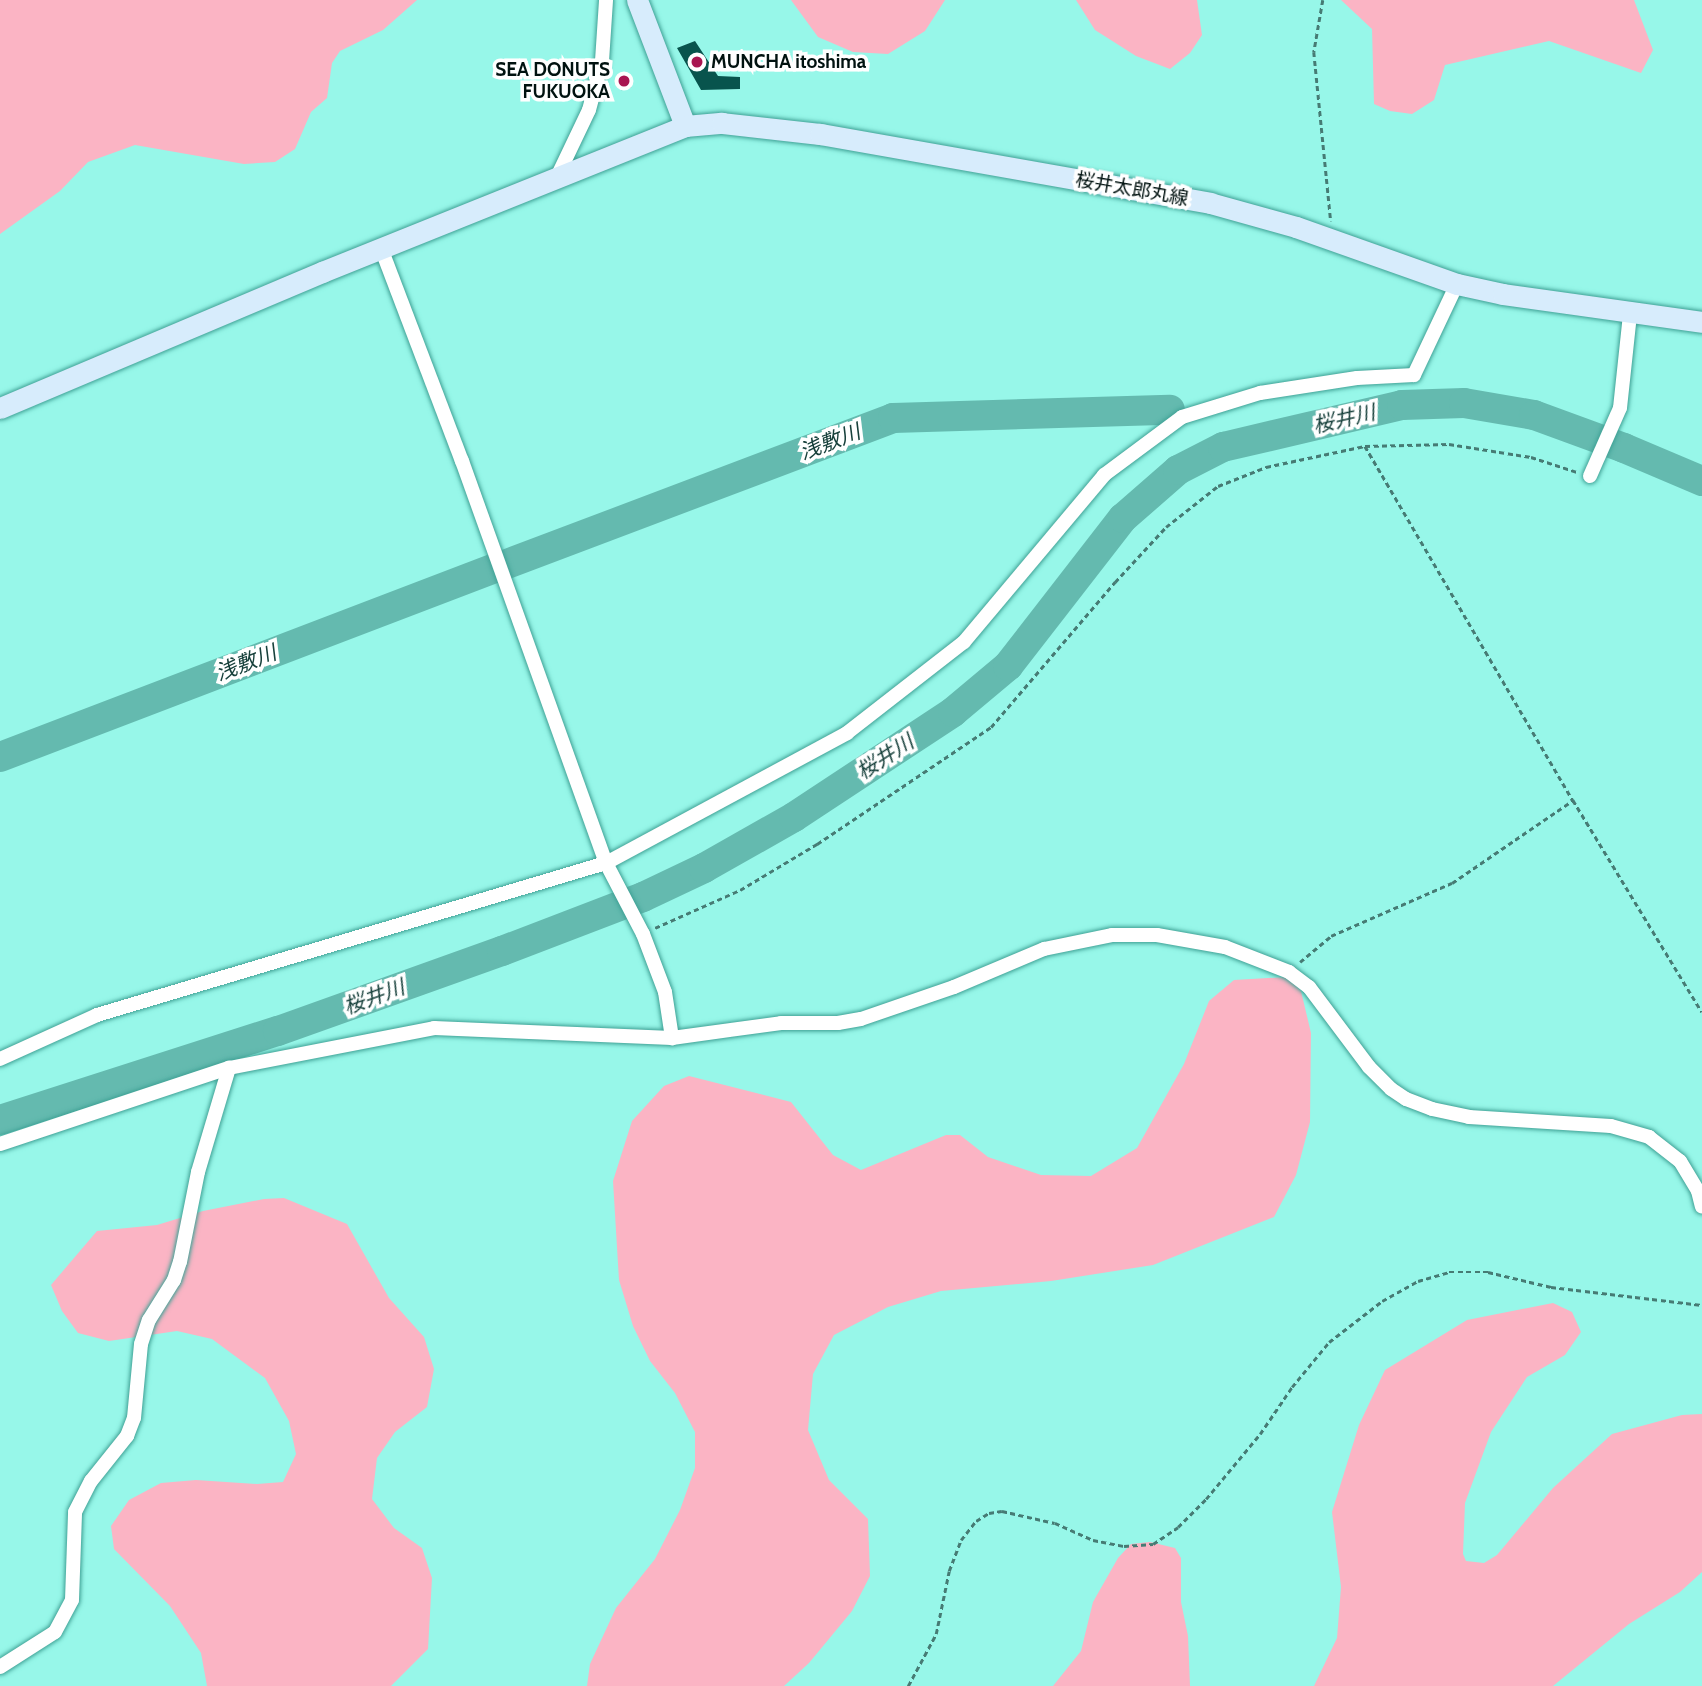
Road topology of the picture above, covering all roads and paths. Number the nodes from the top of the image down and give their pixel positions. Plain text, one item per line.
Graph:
1 (606, 0) edge
2 (637, 0) edge
3 (1323, 0) edge
4 (685, 126) junction
5 (557, 177) junction
6 (1325, 237) junction
7 (381, 248) junction
8 (1457, 284) junction
9 (1630, 314) junction
10 (1702, 322) edge
11 (0, 408) edge
12 (1365, 446) junction
13 (1590, 476) joint
14 (1573, 800) junction
15 (606, 863) junction
16 (643, 934) junction
17 (1289, 972) junction
18 (1702, 1012) edge
19 (671, 1038) junction
20 (0, 1059) edge
21 (229, 1068) junction
22 (0, 1144) edge
23 (1702, 1207) edge
24 (1702, 1305) edge
25 (0, 1667) edge
26 (908, 1686) edge

1 - 5 street
2 - 4 main road
3 - 6 path
4 - 5 main road, 桜井太郎丸線
4 - 6 main road, 桜井太郎丸線
5 - 7 main road, 桜井太郎丸線
6 - 8 main road, 桜井太郎丸線
7 - 11 main road, 桜井太郎丸線
7 - 15 street
8 - 9 main road, 桜井太郎丸線
8 - 15 street
9 - 10 main road, 桜井太郎丸線
9 - 13 street
12 - 13 path
12 - 14 path
12 - 16 path
14 - 17 path
14 - 18 path
15 - 16 street
15 - 20 street
16 - 19 street
17 - 19 street
17 - 23 street
19 - 21 street
21 - 22 street
21 - 25 street
24 - 26 path

